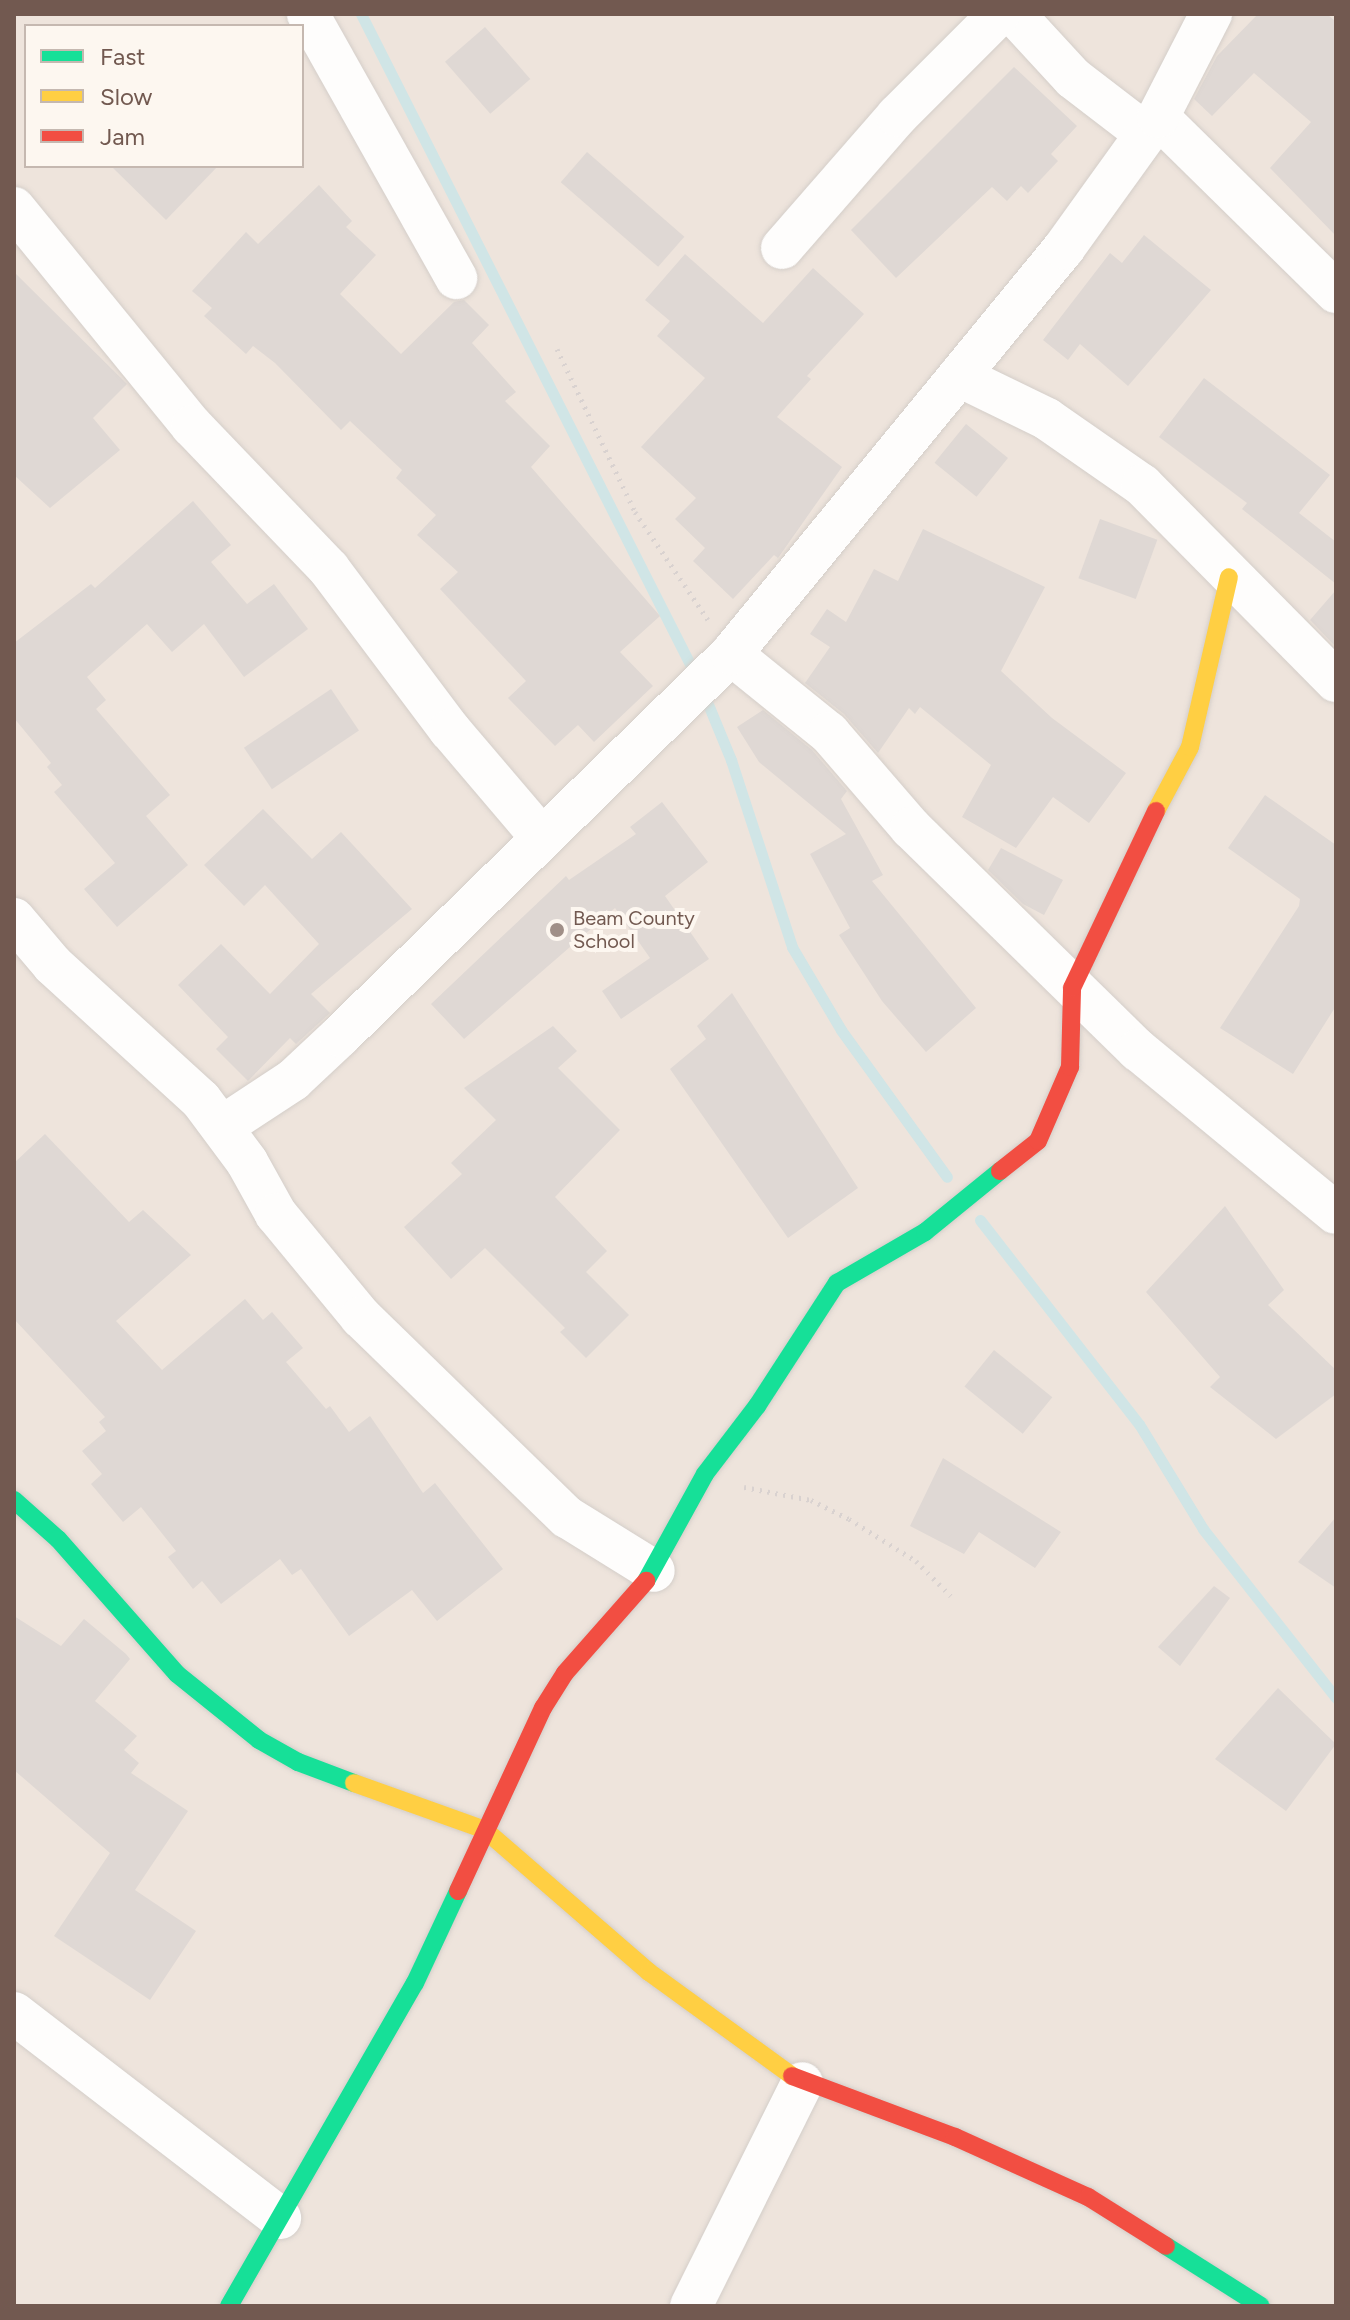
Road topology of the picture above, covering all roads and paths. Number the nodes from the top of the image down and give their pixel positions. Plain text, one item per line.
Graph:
1 (308, 14) edge
2 (999, 14) edge
3 (1014, 14) edge
4 (1211, 14) edge
5 (1152, 125) junction
6 (14, 208) edge
7 (782, 248) dead end
8 (456, 278) dead end
9 (1336, 292) edge
10 (557, 349) dead end
11 (959, 376) junction
12 (1229, 577) junction
13 (722, 663) junction
14 (1336, 681) edge
15 (542, 838) junction
16 (14, 919) edge
17 (1072, 988) junction
18 (223, 1126) junction
19 (1336, 1213) edge
20 (705, 1474) junction
21 (14, 1500) edge
22 (654, 1571) junction
23 (951, 1596) dead end
24 (485, 1830) junction
25 (14, 2013) edge
26 (802, 2083) junction
27 (280, 2218) junction
28 (229, 2306) edge
29 (691, 2306) edge
30 (1261, 2306) edge

1 - 8 street
2 - 7 street
3 - 5 street
4 - 5 street
5 - 9 street
5 - 11 street
6 - 15 street
10 - 13 path
11 - 12 street
11 - 13 street
12 - 14 street
12 - 17 street
13 - 15 street
13 - 17 street
15 - 18 street
16 - 18 street
17 - 19 street
17 - 20 street
18 - 22 street
20 - 22 street
20 - 23 path
21 - 24 street
22 - 24 street
24 - 26 street
24 - 27 street
25 - 27 street
26 - 29 street
26 - 30 street
27 - 28 street

